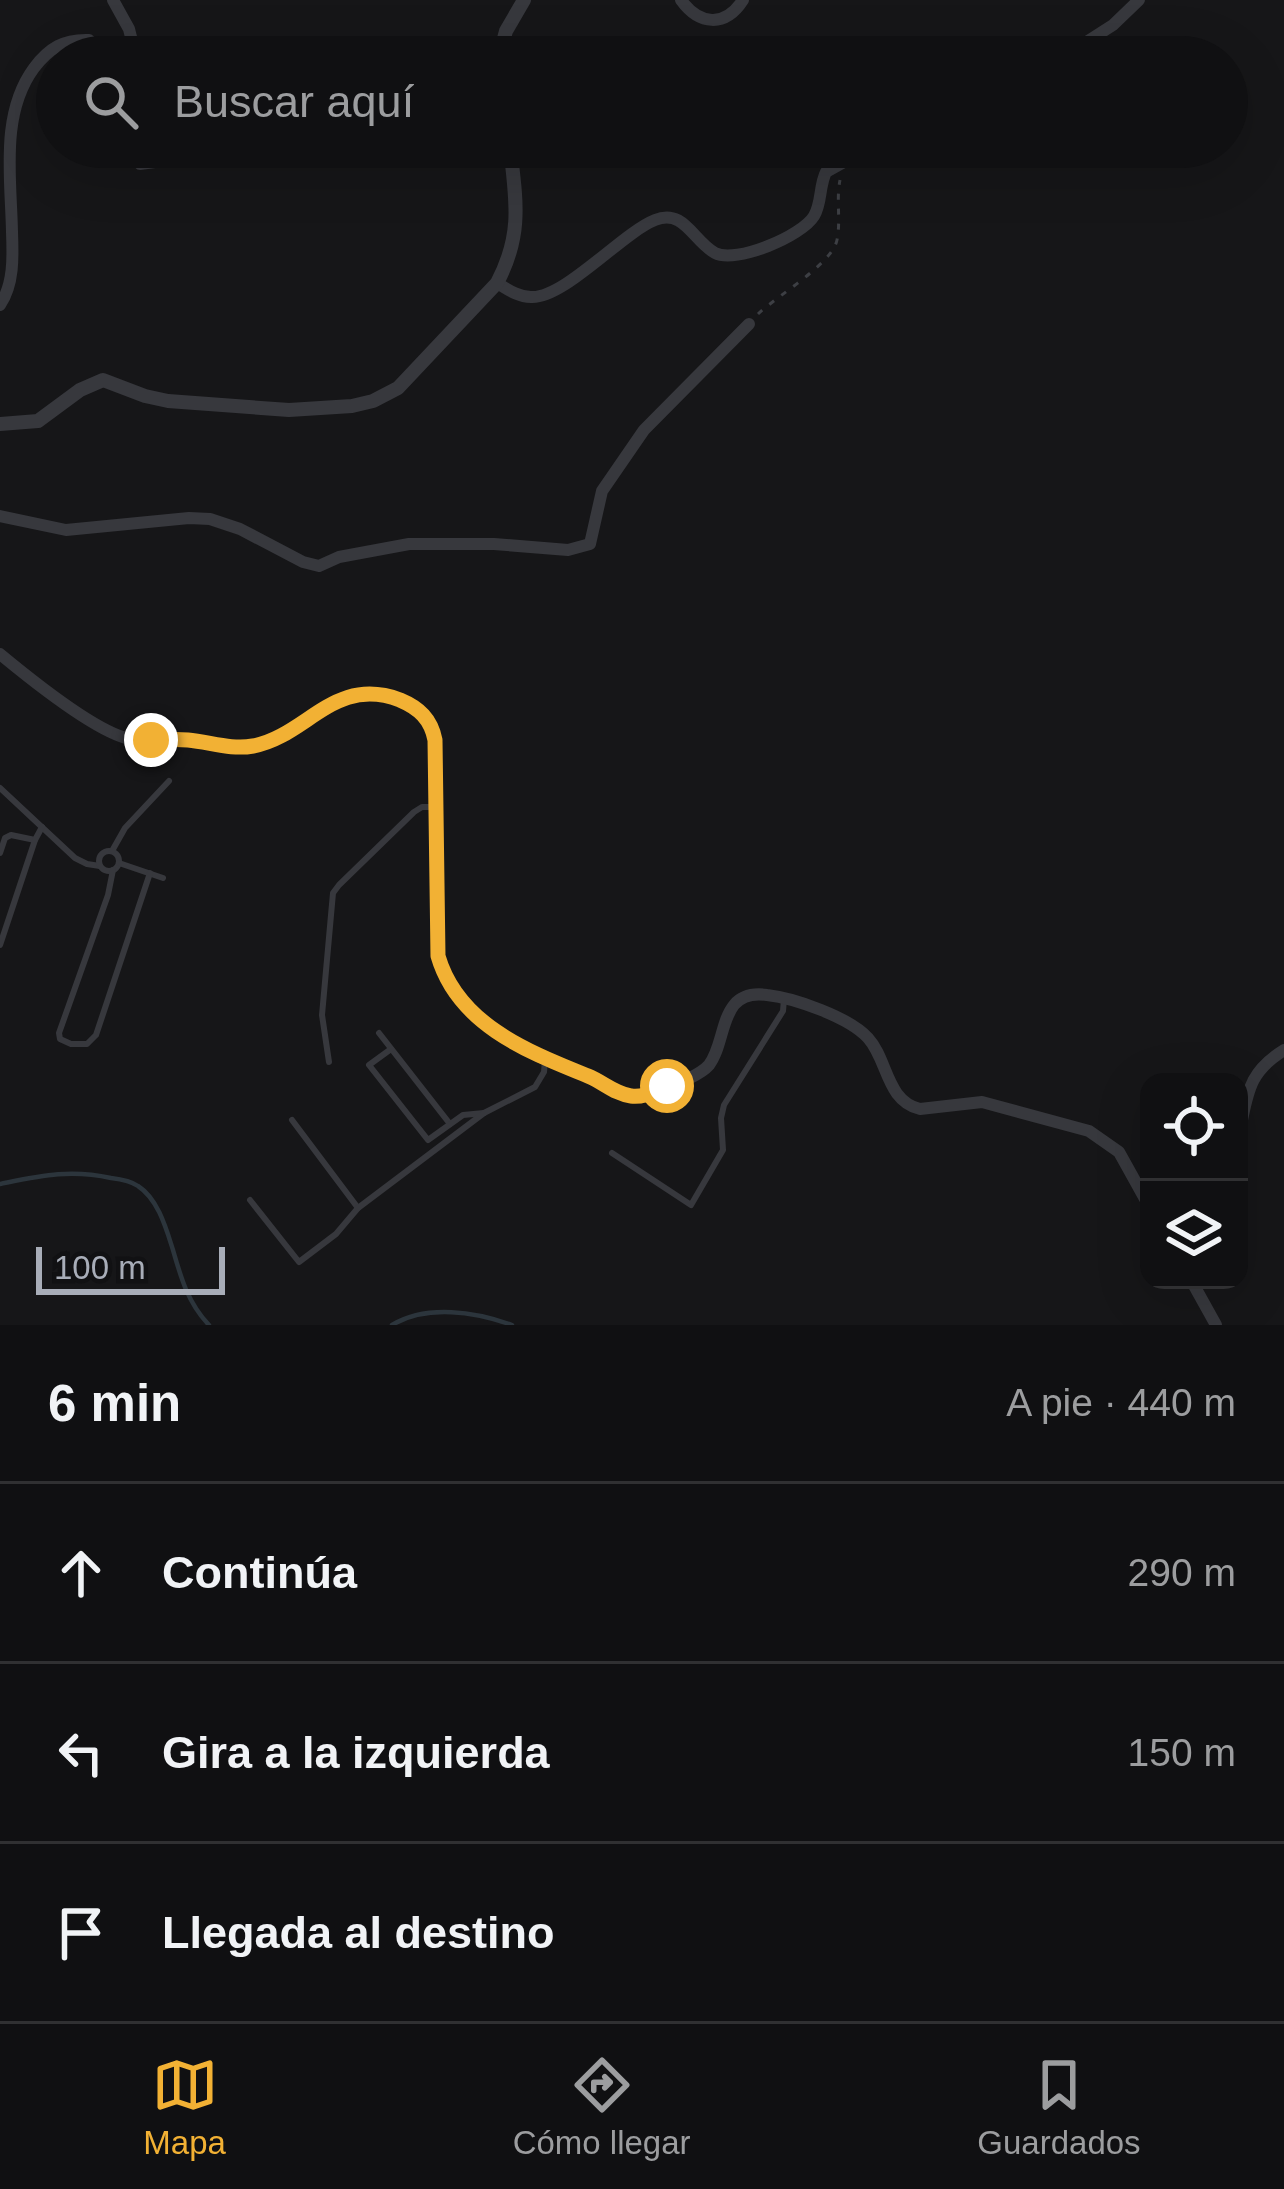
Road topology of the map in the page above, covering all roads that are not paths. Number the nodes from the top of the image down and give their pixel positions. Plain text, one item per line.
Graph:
1 (112, 0) edge
2 (524, 0) edge
3 (681, 0) edge
4 (743, 0) edge
5 (1139, 0) edge
6 (131, 36) edge
7 (505, 36) edge
8 (1096, 36) edge
9 (36, 66) edge
10 (511, 168) edge
11 (833, 168) edge
12 (6, 260) edge
13 (497, 283) junction
14 (0, 305) edge
15 (748, 323) road end
16 (0, 424) edge
17 (0, 516) edge
18 (0, 654) edge
19 (169, 782) dead end
20 (0, 788) edge
21 (434, 807) junction
22 (42, 827) junction
23 (35, 840) junction
24 (112, 851) junction
25 (0, 853) edge
26 (100, 866) junction
27 (116, 866) junction
28 (150, 873) junction
29 (163, 878) dead end
30 (0, 945) edge
31 (784, 999) junction
32 (379, 1033) dead end
33 (391, 1049) junction
34 (1284, 1050) edge
35 (544, 1060) junction
36 (328, 1062) dead end
37 (1248, 1091) edge
38 (484, 1113) junction
39 (292, 1120) dead end
40 (450, 1124) junction
41 (612, 1154) dead end
42 (1140, 1190) edge
43 (250, 1200) dead end
44 (358, 1208) junction
45 (1196, 1289) edge
46 (1216, 1325) edge

1 - 6 street
2 - 7 street
3 - 4 street
5 - 8 street
9 - 12 street
10 - 13 street
11 - 13 street
12 - 14 street
13 - 16 street
15 - 17 street
18 - 21 street
19 - 24 lane
20 - 22 lane
21 - 35 street
21 - 36 lane
22 - 23 lane
22 - 26 lane
23 - 25 lane
23 - 30 lane
24 - 26 lane
24 - 27 lane
26 - 27 lane
27 - 28 lane
27 - 28 lane
28 - 29 lane
31 - 35 street
31 - 41 lane
31 - 42 street
32 - 33 lane
33 - 40 lane
33 - 40 lane
34 - 37 street
35 - 38 lane
38 - 40 lane
38 - 44 lane
39 - 44 lane
43 - 44 lane
45 - 46 street

